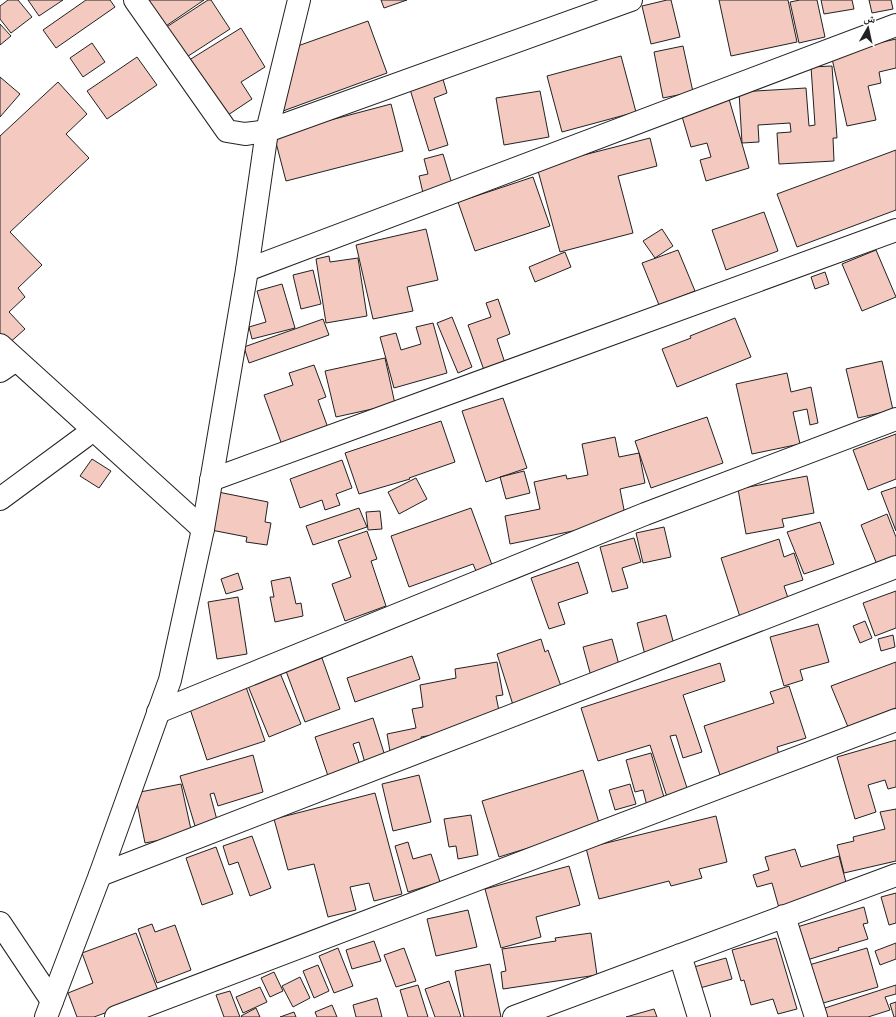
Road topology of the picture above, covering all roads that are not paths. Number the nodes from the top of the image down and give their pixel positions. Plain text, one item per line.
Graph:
1 (135, 0) edge
2 (298, 0) edge
3 (631, 0) edge
4 (896, 25) edge
5 (267, 131) junction
6 (896, 230) edge
7 (247, 270) junction
8 (0, 345) edge
9 (8, 366) edge
10 (896, 419) edge
11 (84, 437) dead end
12 (211, 480) junction
13 (0, 499) edge
14 (203, 529) junction
15 (896, 567) edge
16 (158, 712) junction
17 (896, 720) edge
18 (100, 875) junction
19 (896, 875) edge
20 (784, 916) junction
21 (0, 923) edge
22 (680, 955) junction
23 (49, 1009) edge
24 (116, 1017) edge
25 (514, 1017) edge
26 (699, 1017) edge
27 (816, 1017) edge

1 - 5 street
2 - 5 street
3 - 5 street
4 - 7 street
5 - 7 street
6 - 12 street
7 - 12 street
8 - 9 street
9 - 14 street
10 - 16 street
11 - 13 street
12 - 14 street
14 - 16 street
15 - 18 street
16 - 18 street
17 - 24 street
18 - 23 street
19 - 20 street
20 - 22 street
20 - 27 street
21 - 23 street
22 - 25 street
22 - 26 street

